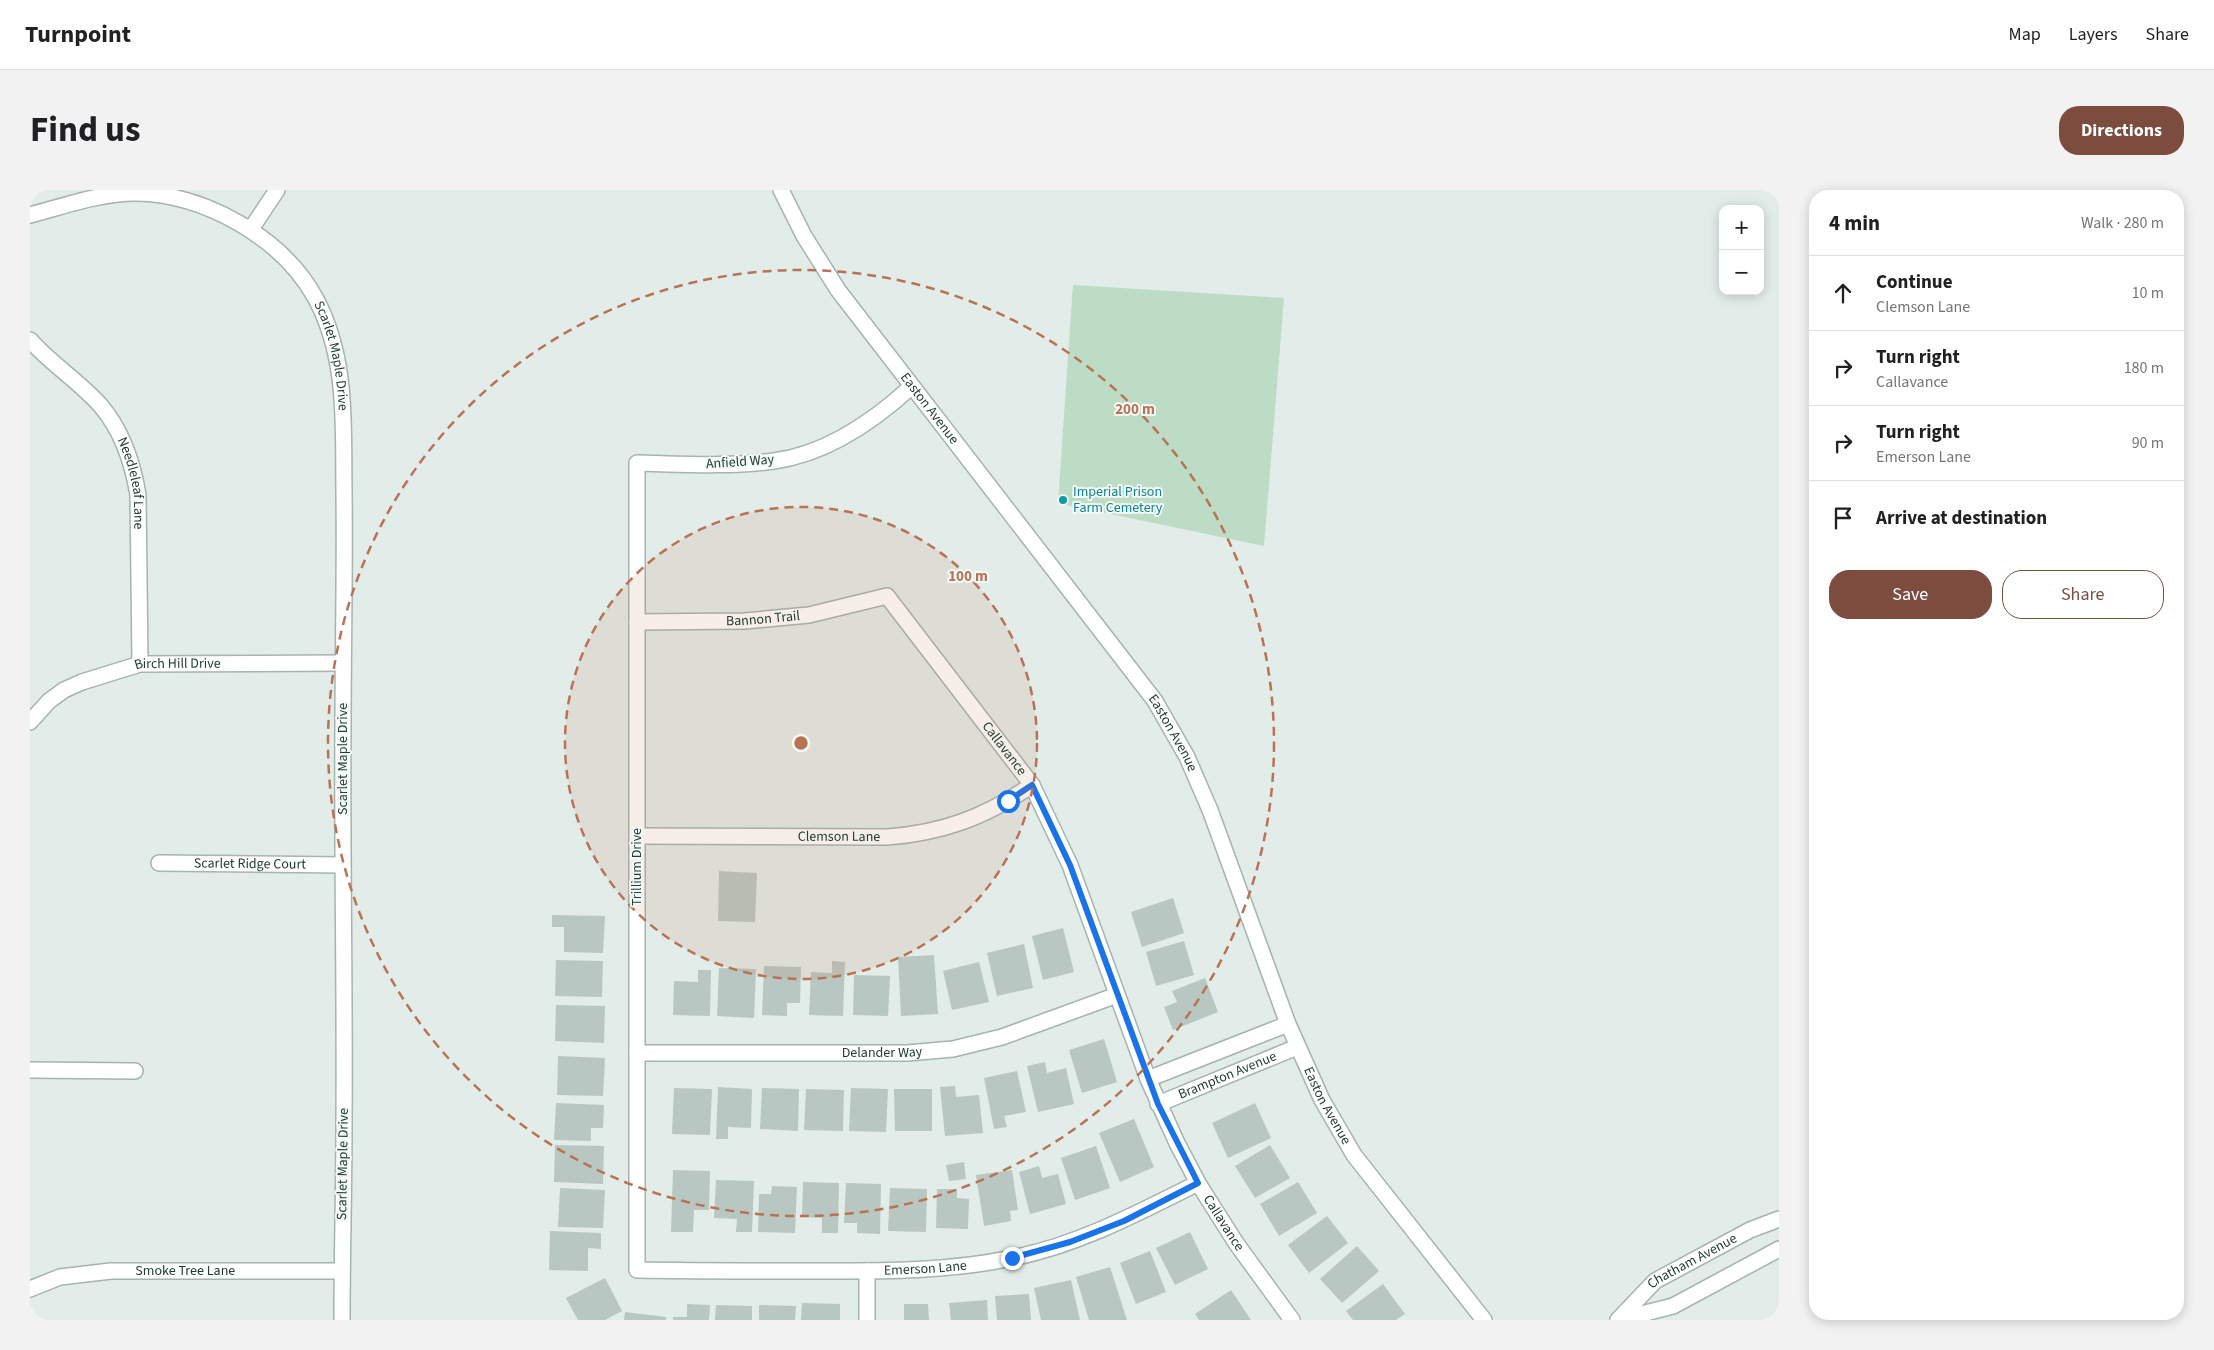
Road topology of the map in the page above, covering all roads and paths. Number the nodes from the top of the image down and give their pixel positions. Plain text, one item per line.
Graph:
1 (277, 190) edge
2 (781, 190) edge
3 (30, 215) edge
4 (251, 229) junction
5 (30, 340) edge
6 (912, 386) junction
7 (637, 463) joint
8 (887, 596) joint
9 (637, 622) junction
10 (343, 663) junction
11 (140, 664) junction
12 (30, 722) edge
13 (1032, 785) junction
14 (637, 836) junction
15 (159, 863) dead end
16 (342, 865) junction
17 (1118, 995) junction
18 (1288, 1024) junction
19 (1297, 1047) junction
20 (637, 1053) junction
21 (30, 1070) edge
22 (135, 1071) dead end
23 (1148, 1079) junction
24 (1158, 1104) junction
25 (1198, 1183) junction
26 (1779, 1219) edge
27 (1779, 1250) edge
28 (637, 1270) joint
29 (342, 1271) junction
30 (868, 1271) junction
31 (30, 1289) edge
32 (342, 1320) edge
33 (867, 1320) edge
34 (1292, 1320) edge
35 (1484, 1320) edge
36 (1618, 1320) edge

1 - 4 street
2 - 6 street, Easton Avenue
3 - 4 street, Scarlet Maple Drive
4 - 10 street, Scarlet Maple Drive
5 - 11 street, Needleleaf Lane
6 - 7 street, Anfield Way
6 - 18 street, Easton Avenue
7 - 9 street, Trillium Drive
8 - 9 street, Bannon Trail
8 - 13 street, Callavance
9 - 14 street, Trillium Drive
10 - 11 street, Birch Hill Drive
10 - 16 street, Scarlet Maple Drive
11 - 12 street, Birch Hill Drive
13 - 14 street, Clemson Lane
13 - 17 street, Callavance
14 - 20 street, Trillium Drive
15 - 16 street, Scarlet Ridge Court
16 - 29 street, Scarlet Maple Drive
17 - 20 street, Delander Way
17 - 23 street, Callavance
18 - 19 street, Easton Avenue
18 - 23 street, Brampton Avenue
19 - 24 street, Brampton Avenue
19 - 35 street, Easton Avenue
20 - 28 street, Trillium Drive
21 - 22 street
23 - 24 street, Callavance
24 - 25 street, Callavance
25 - 30 street, Emerson Lane
25 - 34 street, Callavance
26 - 36 street, Chatham Avenue
27 - 36 street, Chatham Avenue
28 - 30 street, Emerson Lane
29 - 31 street, Smoke Tree Lane
29 - 32 street, Scarlet Maple Drive
30 - 33 street

